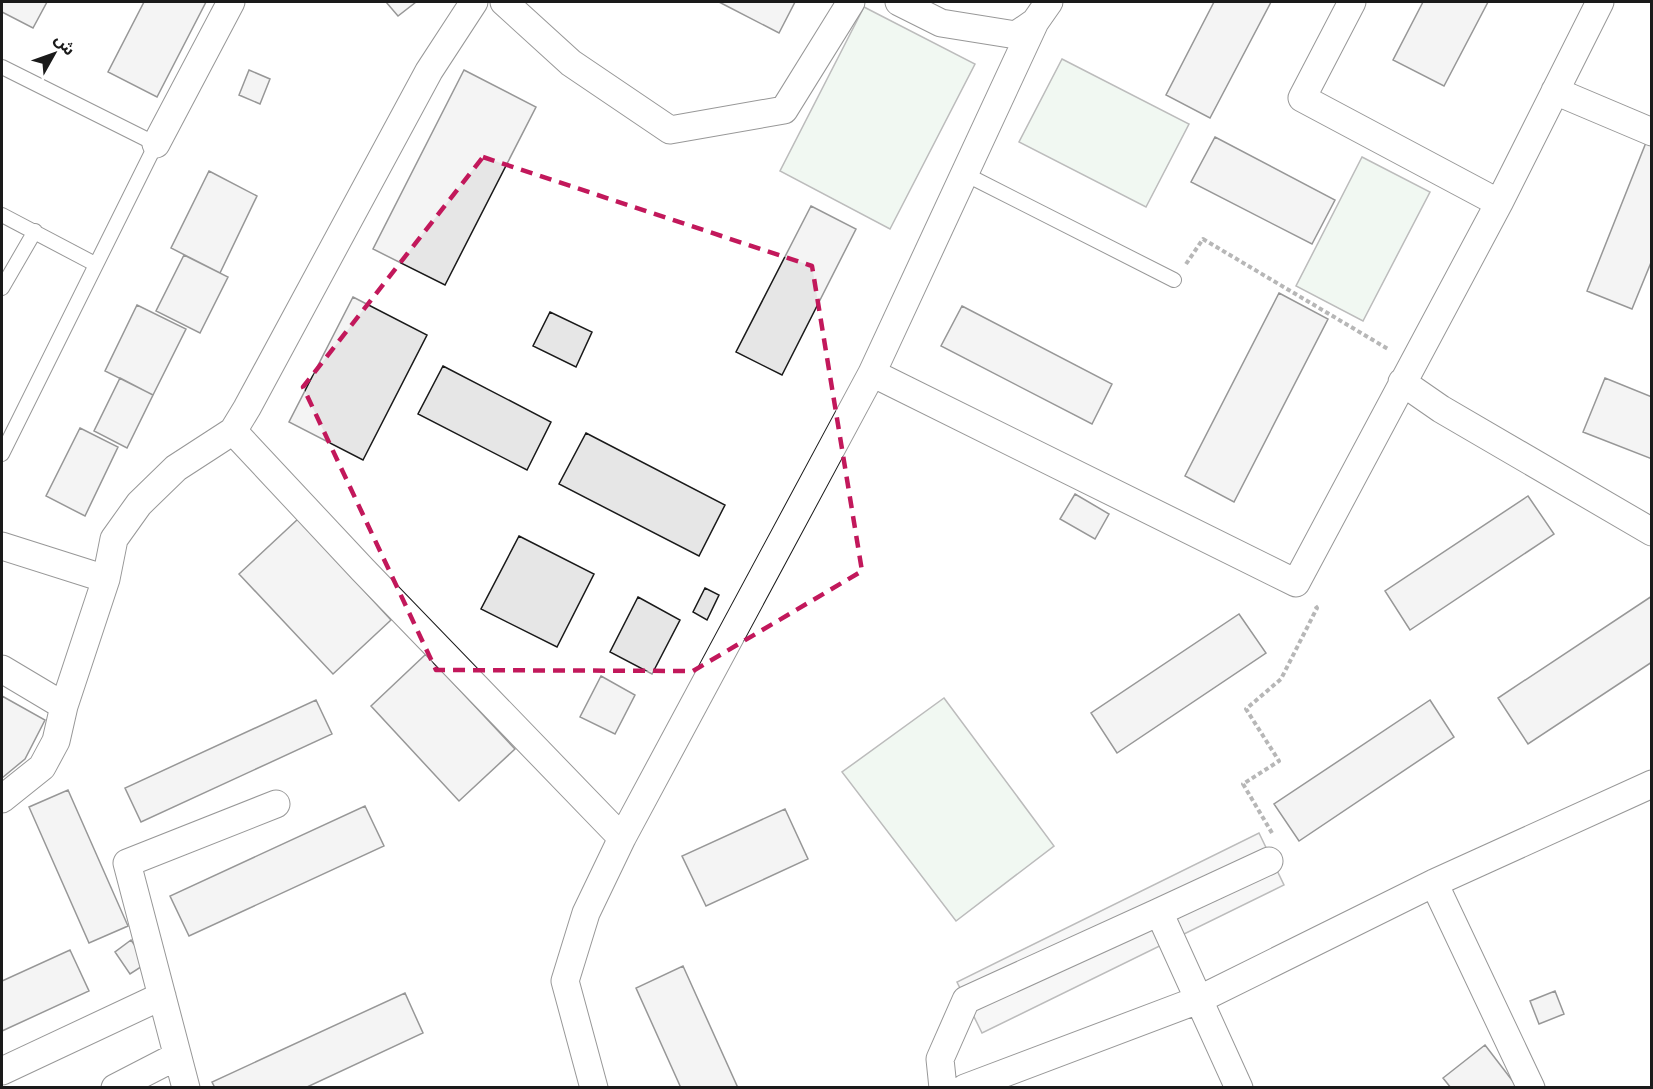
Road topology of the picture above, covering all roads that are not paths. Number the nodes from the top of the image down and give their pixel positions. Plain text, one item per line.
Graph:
1 (231, 2) edge
2 (474, 2) edge
3 (504, 2) edge
4 (851, 2) edge
5 (899, 2) edge
6 (1352, 2) edge
7 (1600, 2) edge
8 (1042, 12) edge
9 (2, 67) edge
10 (1556, 91) junction
11 (1652, 132) edge
12 (156, 144) junction
13 (965, 174) junction
14 (1499, 203) junction
15 (2, 215) edge
16 (35, 231) junction
17 (95, 264) junction
18 (1174, 280) road end
19 (2, 288) edge
20 (872, 373) junction
21 (1407, 373) junction
22 (233, 431) junction
23 (2, 454) edge
24 (1652, 532) edge
25 (2, 546) edge
26 (106, 579) junction
27 (2, 669) edge
28 (64, 706) junction
29 (1652, 784) edge
30 (2, 799) edge
31 (276, 804) dead end
32 (622, 838) junction
33 (1269, 861) road end
34 (1434, 883) junction
35 (1159, 912) junction
36 (162, 996) junction
37 (1198, 1000) junction
38 (177, 1056) junction
39 (2, 1071) edge
40 (115, 1088) edge
41 (186, 1088) edge
42 (594, 1088) edge
43 (943, 1088) edge
44 (964, 1088) edge
45 (1239, 1088) edge
46 (1532, 1088) edge

1 - 12 street
2 - 22 street
3 - 4 street
5 - 8 street
6 - 14 street
7 - 10 street
8 - 13 street
9 - 12 lane
10 - 11 street
10 - 14 street
12 - 17 lane
13 - 18 lane
13 - 20 street
14 - 21 street
15 - 16 lane
16 - 17 lane
16 - 19 lane
17 - 23 lane
20 - 21 street
20 - 32 street
21 - 24 street
22 - 26 street
22 - 32 street
25 - 26 street
26 - 28 street
27 - 28 street
28 - 30 street
29 - 34 street
31 - 36 street
32 - 42 street
33 - 35 street
34 - 37 street
34 - 46 street
35 - 37 street
35 - 43 street
36 - 38 street
36 - 39 street
37 - 44 street
37 - 45 street
38 - 40 street
38 - 41 street

